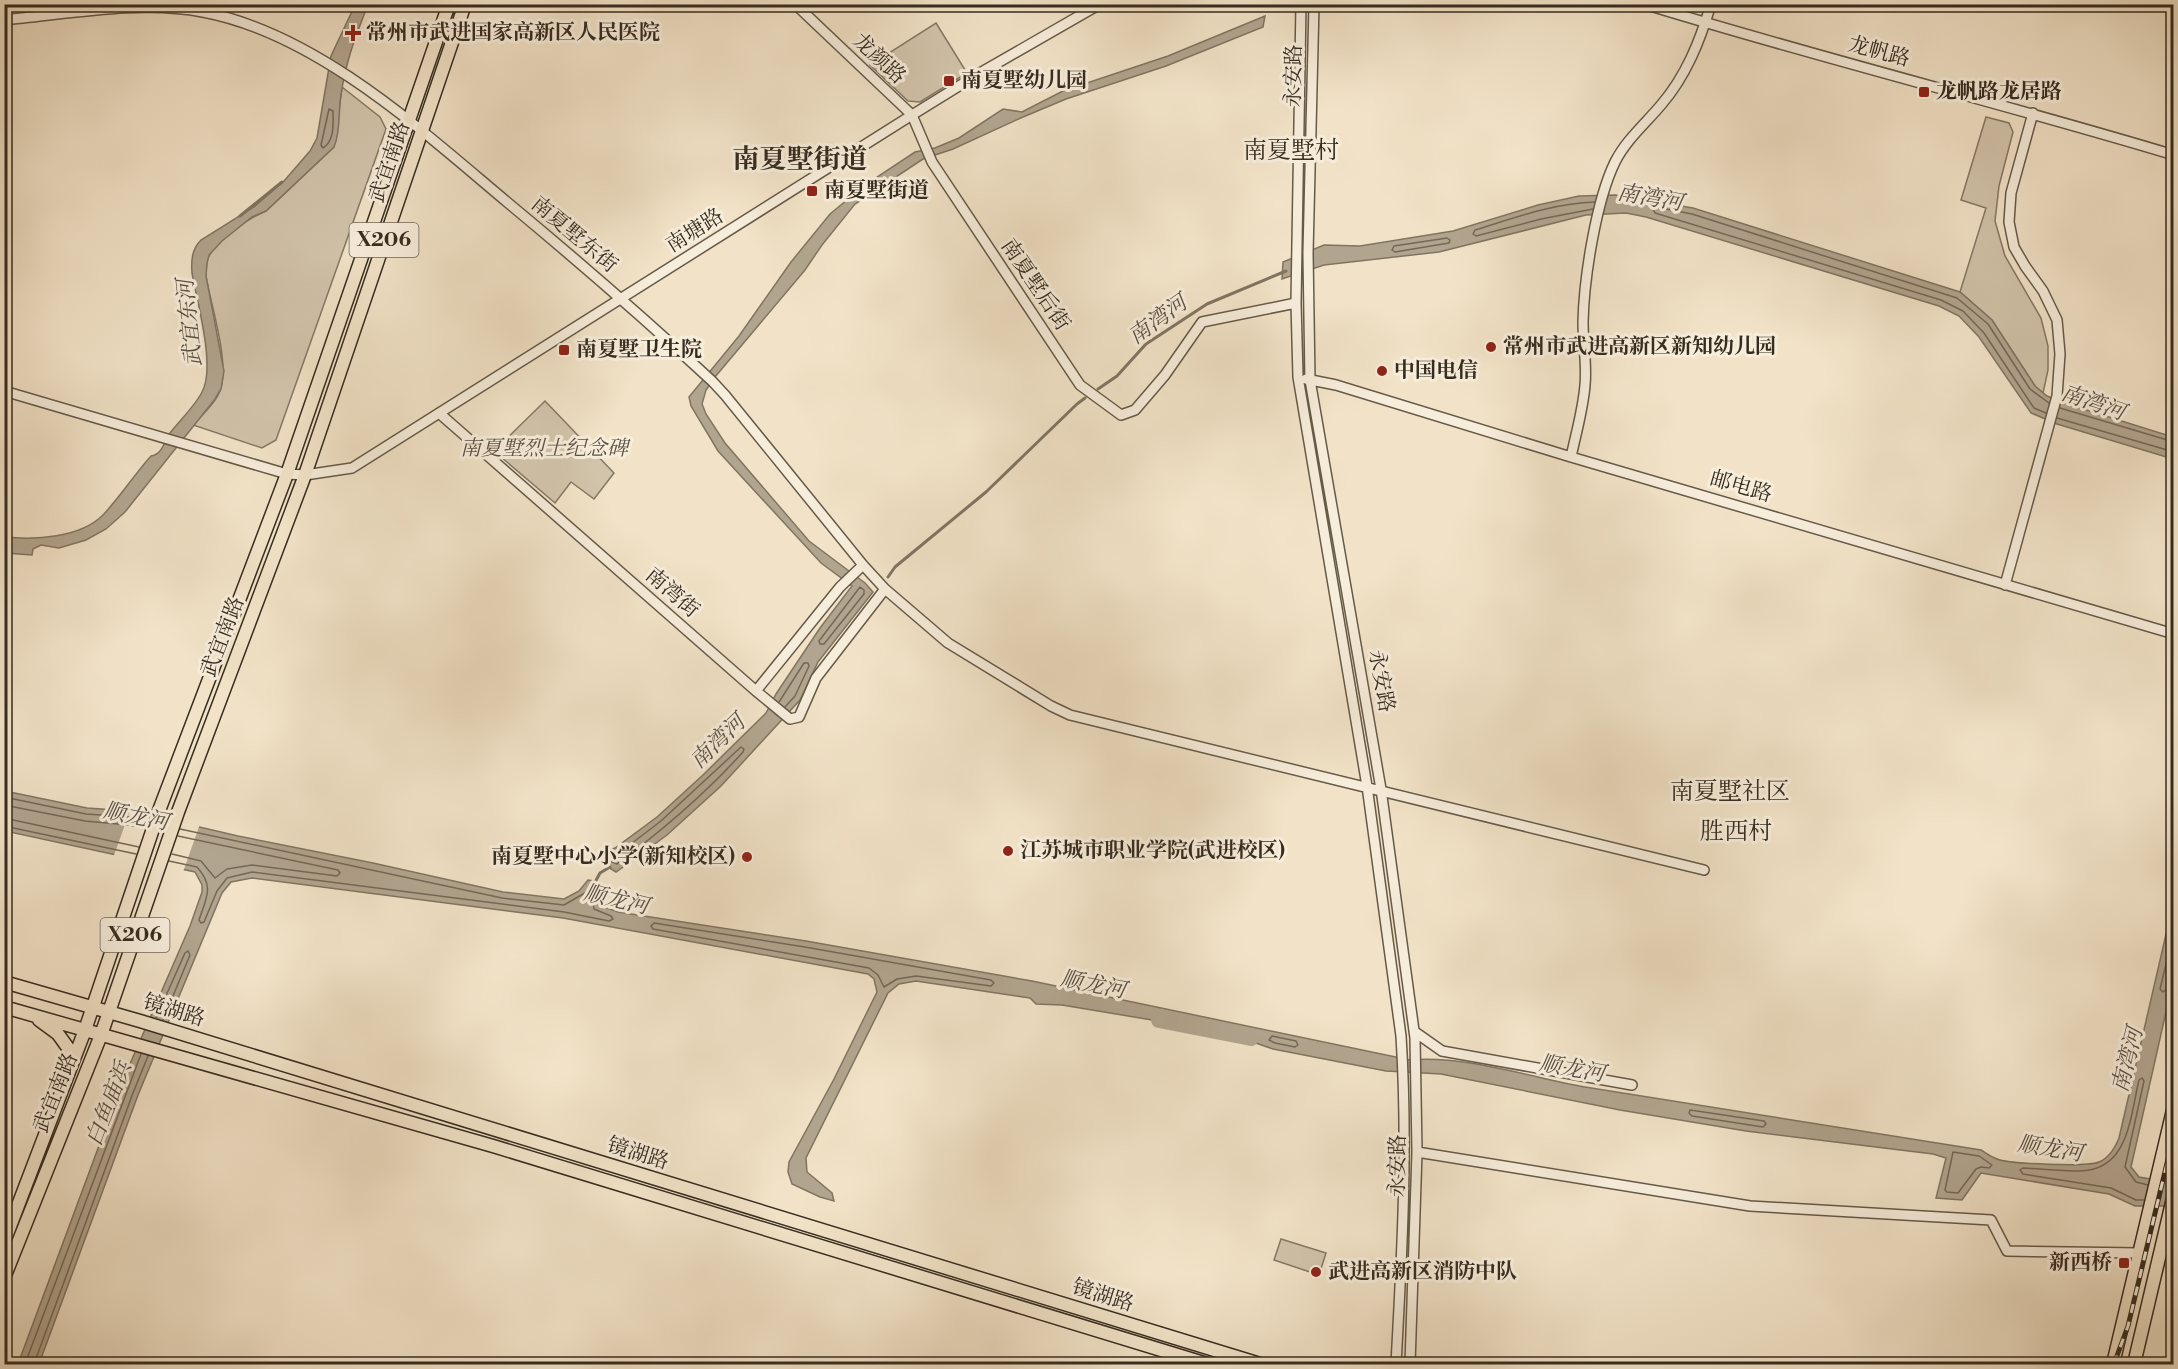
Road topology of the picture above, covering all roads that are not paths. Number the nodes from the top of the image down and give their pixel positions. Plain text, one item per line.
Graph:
1 (449, 4) edge
2 (465, 4) edge
3 (795, 4) edge
4 (1100, 4) edge
5 (1301, 4) edge
6 (1314, 4) edge
7 (1644, 4) edge
8 (1712, 4) edge
9 (4, 20) edge
10 (1706, 23) junction
11 (2033, 113) junction
12 (912, 115) junction
13 (409, 120) junction
14 (422, 130) junction
15 (2174, 155) edge
16 (622, 299) junction
17 (1296, 303) junction
18 (1298, 377) junction
19 (1310, 380) junction
20 (4, 391) edge
21 (439, 413) junction
22 (1571, 457) junction
23 (287, 474) junction
24 (305, 475) junction
25 (859, 568) junction
26 (2005, 585) junction
27 (885, 589) junction
28 (2174, 634) edge
29 (756, 691) junction
30 (1367, 786) junction
31 (1381, 789) junction
32 (1704, 870) dead end
33 (4, 982) edge
34 (4, 1007) edge
35 (92, 1008) junction
36 (109, 1012) junction
37 (33, 1016) junction
38 (85, 1030) junction
39 (100, 1035) junction
40 (1415, 1035) junction
41 (67, 1080) junction
42 (1632, 1085) dead end
43 (2174, 1106) edge
44 (1417, 1152) junction
45 (2174, 1194) edge
46 (4, 1242) edge
47 (2139, 1253) junction
48 (4, 1278) edge
49 (1207, 1365) edge
50 (1260, 1365) edge
51 (1396, 1365) edge
52 (1410, 1365) edge
53 (2113, 1365) edge
54 (2134, 1365) edge

1 - 13 main road, 武宜南路 / X206
2 - 14 main road, 武宜南路 / X206
3 - 12 street, 龙颜路
4 - 12 street, 南塘路
5 - 17 street, 永安路
6 - 19 street, 永安路
7 - 10 street, 龙帆路
8 - 10 street
9 - 13 street, 南夏墅东街
10 - 11 street, 龙帆路
10 - 22 street
11 - 15 street, 龙帆路
11 - 26 street
12 - 16 street, 南塘路
12 - 17 street, 南夏墅后街
13 - 14 street, 南夏墅东街
13 - 23 main road, 武宜南路 / X206
14 - 16 street, 南夏墅东街
14 - 24 main road, 武宜南路 / X206
16 - 21 street, 南塘路
16 - 25 street, 南夏墅东街
17 - 18 street, 永安路
18 - 19 street, 邮电路
18 - 30 street, 永安路
19 - 22 street, 邮电路
19 - 31 street, 永安路
20 - 23 street, 南塘路
21 - 24 street, 南塘路
21 - 29 street, 南湾街
22 - 26 street, 邮电路
23 - 24 street, 南塘路
23 - 35 main road, 武宜南路 / X206
24 - 36 main road, 武宜南路 / X206
25 - 27 street, 南夏墅东街
25 - 29 street
26 - 28 street, 邮电路
27 - 29 street, 南湾街
27 - 30 street, 南夏墅东街
30 - 31 street, 南夏墅东街
30 - 51 street, 永安路
31 - 32 street, 南夏墅东街
31 - 40 street, 永安路
33 - 35 main road, 镜湖路
34 - 37 main road, 镜湖路
35 - 36 main road, 镜湖路
35 - 38 main road, 武宜南路 / X206
36 - 39 main road, 武宜南路 / X206
36 - 50 main road, 镜湖路
37 - 38 main road, 镜湖路
37 - 41 main road
38 - 39 main road, 镜湖路
38 - 41 main road, 武宜南路 / X206
39 - 48 main road, 武宜南路 / X206
39 - 49 main road, 镜湖路
40 - 42 street
40 - 44 street, 永安路
41 - 46 main road, 武宜南路 / X206
43 - 47 main road
44 - 47 street
44 - 52 street, 永安路
45 - 54 main road
47 - 53 main road

